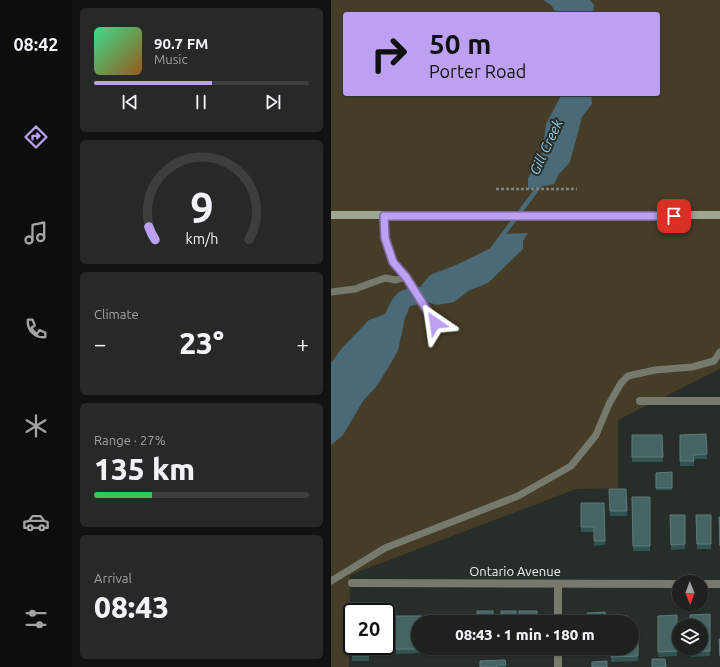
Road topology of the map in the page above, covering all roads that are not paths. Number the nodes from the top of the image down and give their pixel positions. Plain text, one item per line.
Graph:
1 (331, 215) edge
2 (384, 216) junction
3 (720, 216) edge
4 (406, 277) junction
5 (331, 292) edge
6 (435, 323) dead end
7 (720, 352) edge
8 (720, 400) edge
9 (640, 401) dead end
10 (331, 581) edge
11 (352, 583) dead end
12 (558, 584) junction
13 (672, 584) edge
14 (708, 584) edge
15 (720, 584) edge
16 (558, 615) edge
17 (558, 655) edge
18 (558, 667) edge

1 - 2 main road
2 - 3 main road
2 - 4 lane
4 - 5 lane
4 - 6 lane
7 - 10 lane
8 - 9 street
11 - 12 street, Ontario Avenue
12 - 13 street, Ontario Avenue
12 - 16 street
14 - 15 street
17 - 18 street

